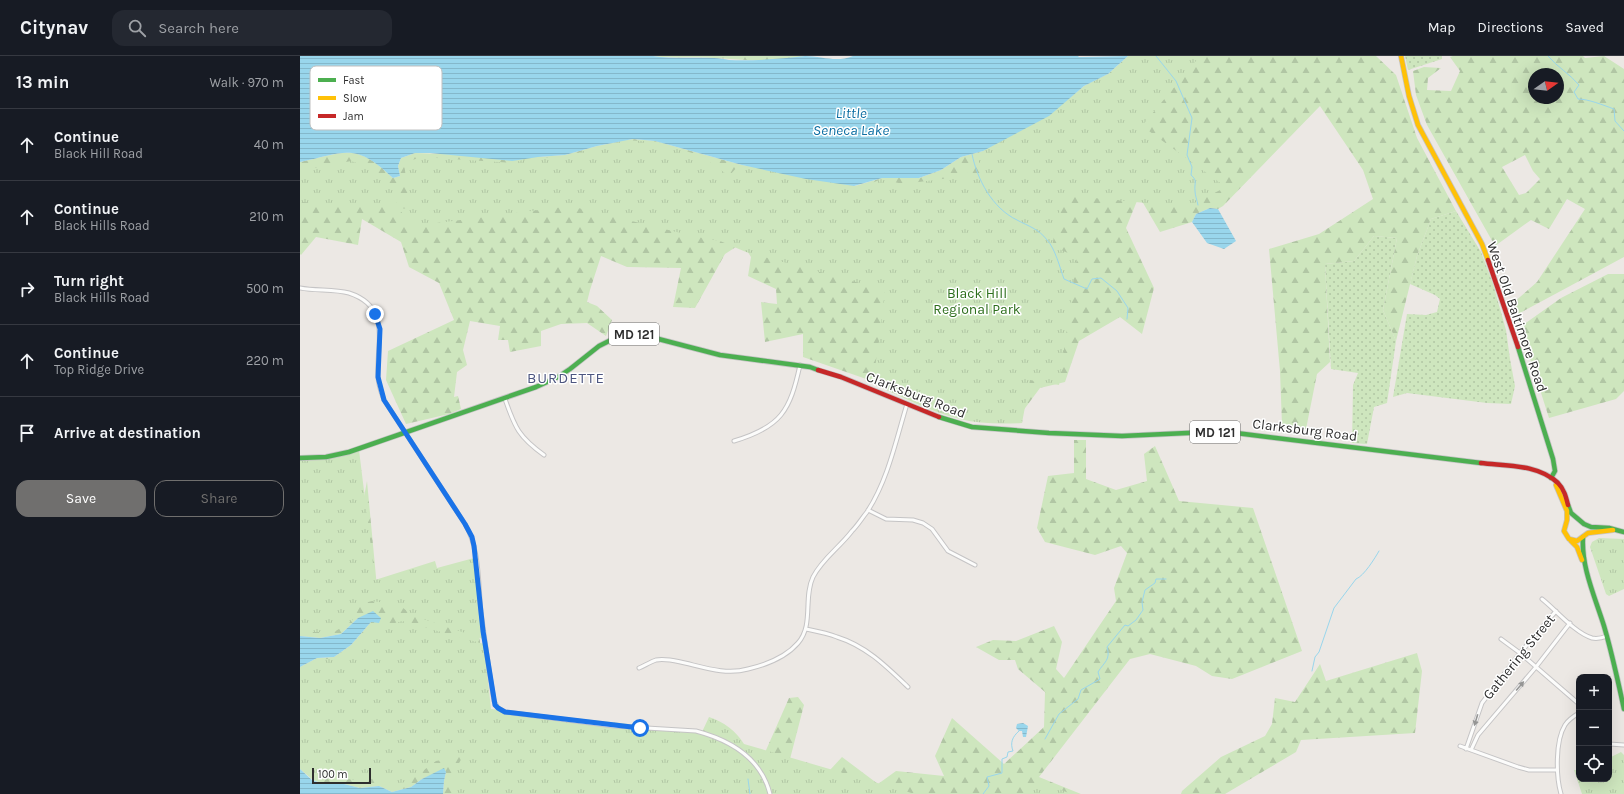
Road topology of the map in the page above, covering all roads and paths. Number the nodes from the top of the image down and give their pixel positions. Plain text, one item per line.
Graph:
1 (1401, 56) edge
2 (300, 288) edge
3 (800, 365) junction
4 (504, 399) junction
5 (907, 404) junction
6 (405, 433) junction
7 (734, 441) dead end
8 (544, 454) dead end
9 (300, 458) edge
10 (1552, 479) junction
11 (868, 510) junction
12 (1578, 520) junction
13 (1566, 523) junction
14 (1584, 524) junction
15 (1613, 530) junction
16 (1624, 532) edge
17 (1583, 536) junction
18 (1570, 540) junction
19 (975, 565) dead end
20 (1586, 566) junction
21 (1542, 599) dead end
22 (1556, 611) junction
23 (1570, 623) junction
24 (806, 629) junction
25 (1607, 636) junction
26 (1501, 639) dead end
27 (1520, 653) junction
28 (1536, 667) junction
29 (639, 668) dead end
30 (908, 687) dead end
31 (1576, 701) edge
32 (1624, 709) edge
33 (1576, 714) edge
34 (1612, 744) edge
35 (1624, 745) edge
36 (1460, 746) dead end
37 (1466, 749) junction
38 (1471, 750) junction
39 (1557, 770) junction
40 (770, 794) edge
41 (1561, 794) edge

1 - 10 main road, West Old Baltimore Road
2 - 6 street
3 - 4 main road, Clarksburg Road / MD 121
3 - 5 main road, Clarksburg Road / MD 121
3 - 7 street
4 - 6 main road, Clarksburg Road / MD 121
4 - 8 street
5 - 10 main road, Clarksburg Road / MD 121
5 - 11 street
6 - 9 main road, Clarksburg Road / MD 121
6 - 40 street
10 - 12 main road, Clarksburg Road
10 - 13 main road
11 - 19 street
11 - 24 street
12 - 13 main road
12 - 14 main road, Clarksburg Road
13 - 18 main road
14 - 15 main road, Clarksburg Road
14 - 17 main road
15 - 16 main road, Clarksburg Road
15 - 17 main road, Clarksburg Road
17 - 18 main road, Clarksburg Road
17 - 20 main road
18 - 20 main road
20 - 25 main road
21 - 22 street
22 - 23 street
22 - 27 street, Gathering Street
23 - 25 street
23 - 28 street, Gathering Street
24 - 29 street
24 - 30 street
25 - 32 main road
26 - 27 street
27 - 28 street
27 -> 37 street, Gathering Street
28 - 31 street
38 -> 28 street, Gathering Street
33 - 39 street
34 - 35 street
36 - 37 street
37 - 38 street
38 - 39 street
39 - 41 street

